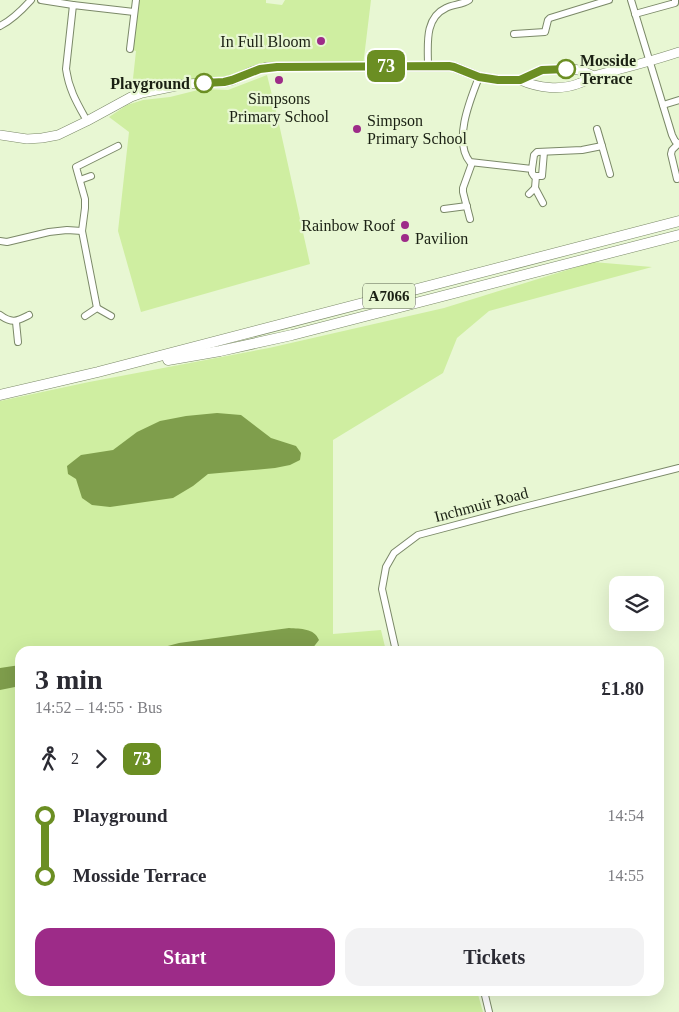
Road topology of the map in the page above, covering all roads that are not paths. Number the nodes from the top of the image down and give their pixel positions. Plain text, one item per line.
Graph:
1 (31, 0) edge
2 (41, 0) edge
3 (136, 0) edge
4 (469, 0) edge
5 (609, 0) edge
6 (631, 0) edge
7 (674, 0) edge
8 (73, 5) junction
9 (134, 12) junction
10 (635, 14) junction
11 (0, 26) edge
12 (514, 34) dead end
13 (130, 49) dead end
14 (679, 52) edge
15 (650, 61) junction
16 (428, 66) junction
17 (594, 76) junction
18 (479, 77) junction
19 (520, 80) junction
20 (679, 100) edge
21 (663, 105) junction
22 (87, 121) junction
23 (598, 129) dead end
24 (0, 135) edge
25 (678, 144) edge
26 (118, 146) dead end
27 (602, 146) junction
28 (544, 152) junction
29 (472, 163) junction
30 (532, 169) junction
31 (610, 174) dead end
32 (91, 176) dead end
33 (536, 176) junction
34 (677, 179) dead end
35 (80, 180) junction
36 (535, 188) junction
37 (530, 194) dead end
38 (543, 203) dead end
39 (466, 206) junction
40 (444, 209) dead end
41 (470, 219) dead end
42 (679, 221) edge
43 (82, 231) junction
44 (679, 235) edge
45 (0, 241) edge
46 (97, 308) junction
47 (0, 314) edge
48 (29, 316) dead end
49 (85, 316) dead end
50 (111, 316) dead end
51 (16, 322) junction
52 (18, 342) dead end
53 (98, 372) junction
54 (0, 395) edge
55 (679, 468) edge
56 (395, 646) edge
57 (485, 996) edge
58 (490, 1012) edge

1 - 11 street
2 - 8 street
3 - 9 street
4 - 16 street
5 - 12 street
6 - 10 street
7 - 10 street
8 - 9 street
8 - 22 street
9 - 13 street
10 - 15 street
14 - 15 street
15 - 17 street
15 - 21 street
16 - 18 street
16 - 22 street
17 - 19 street
17 - 19 street
18 - 19 street
18 - 29 street
20 - 21 street
21 - 25 street
22 - 24 street
23 - 27 street
25 - 34 street
26 - 35 street
27 - 28 street
27 - 31 street
28 - 30 street
28 - 33 street
29 - 30 street
29 - 39 street
30 - 33 street
32 - 35 street
33 - 36 street
35 - 43 street
36 - 37 street
36 - 38 street
39 - 40 street
39 - 41 street
42 - 53 main road, A7066
43 - 45 street
43 - 46 street
44 - 53 main road, A7066
46 - 49 street
46 - 50 street
47 - 51 street
48 - 51 street
51 - 52 street
53 - 54 main road, A7066
55 - 56 street, Inchmuir Road
57 - 58 street

